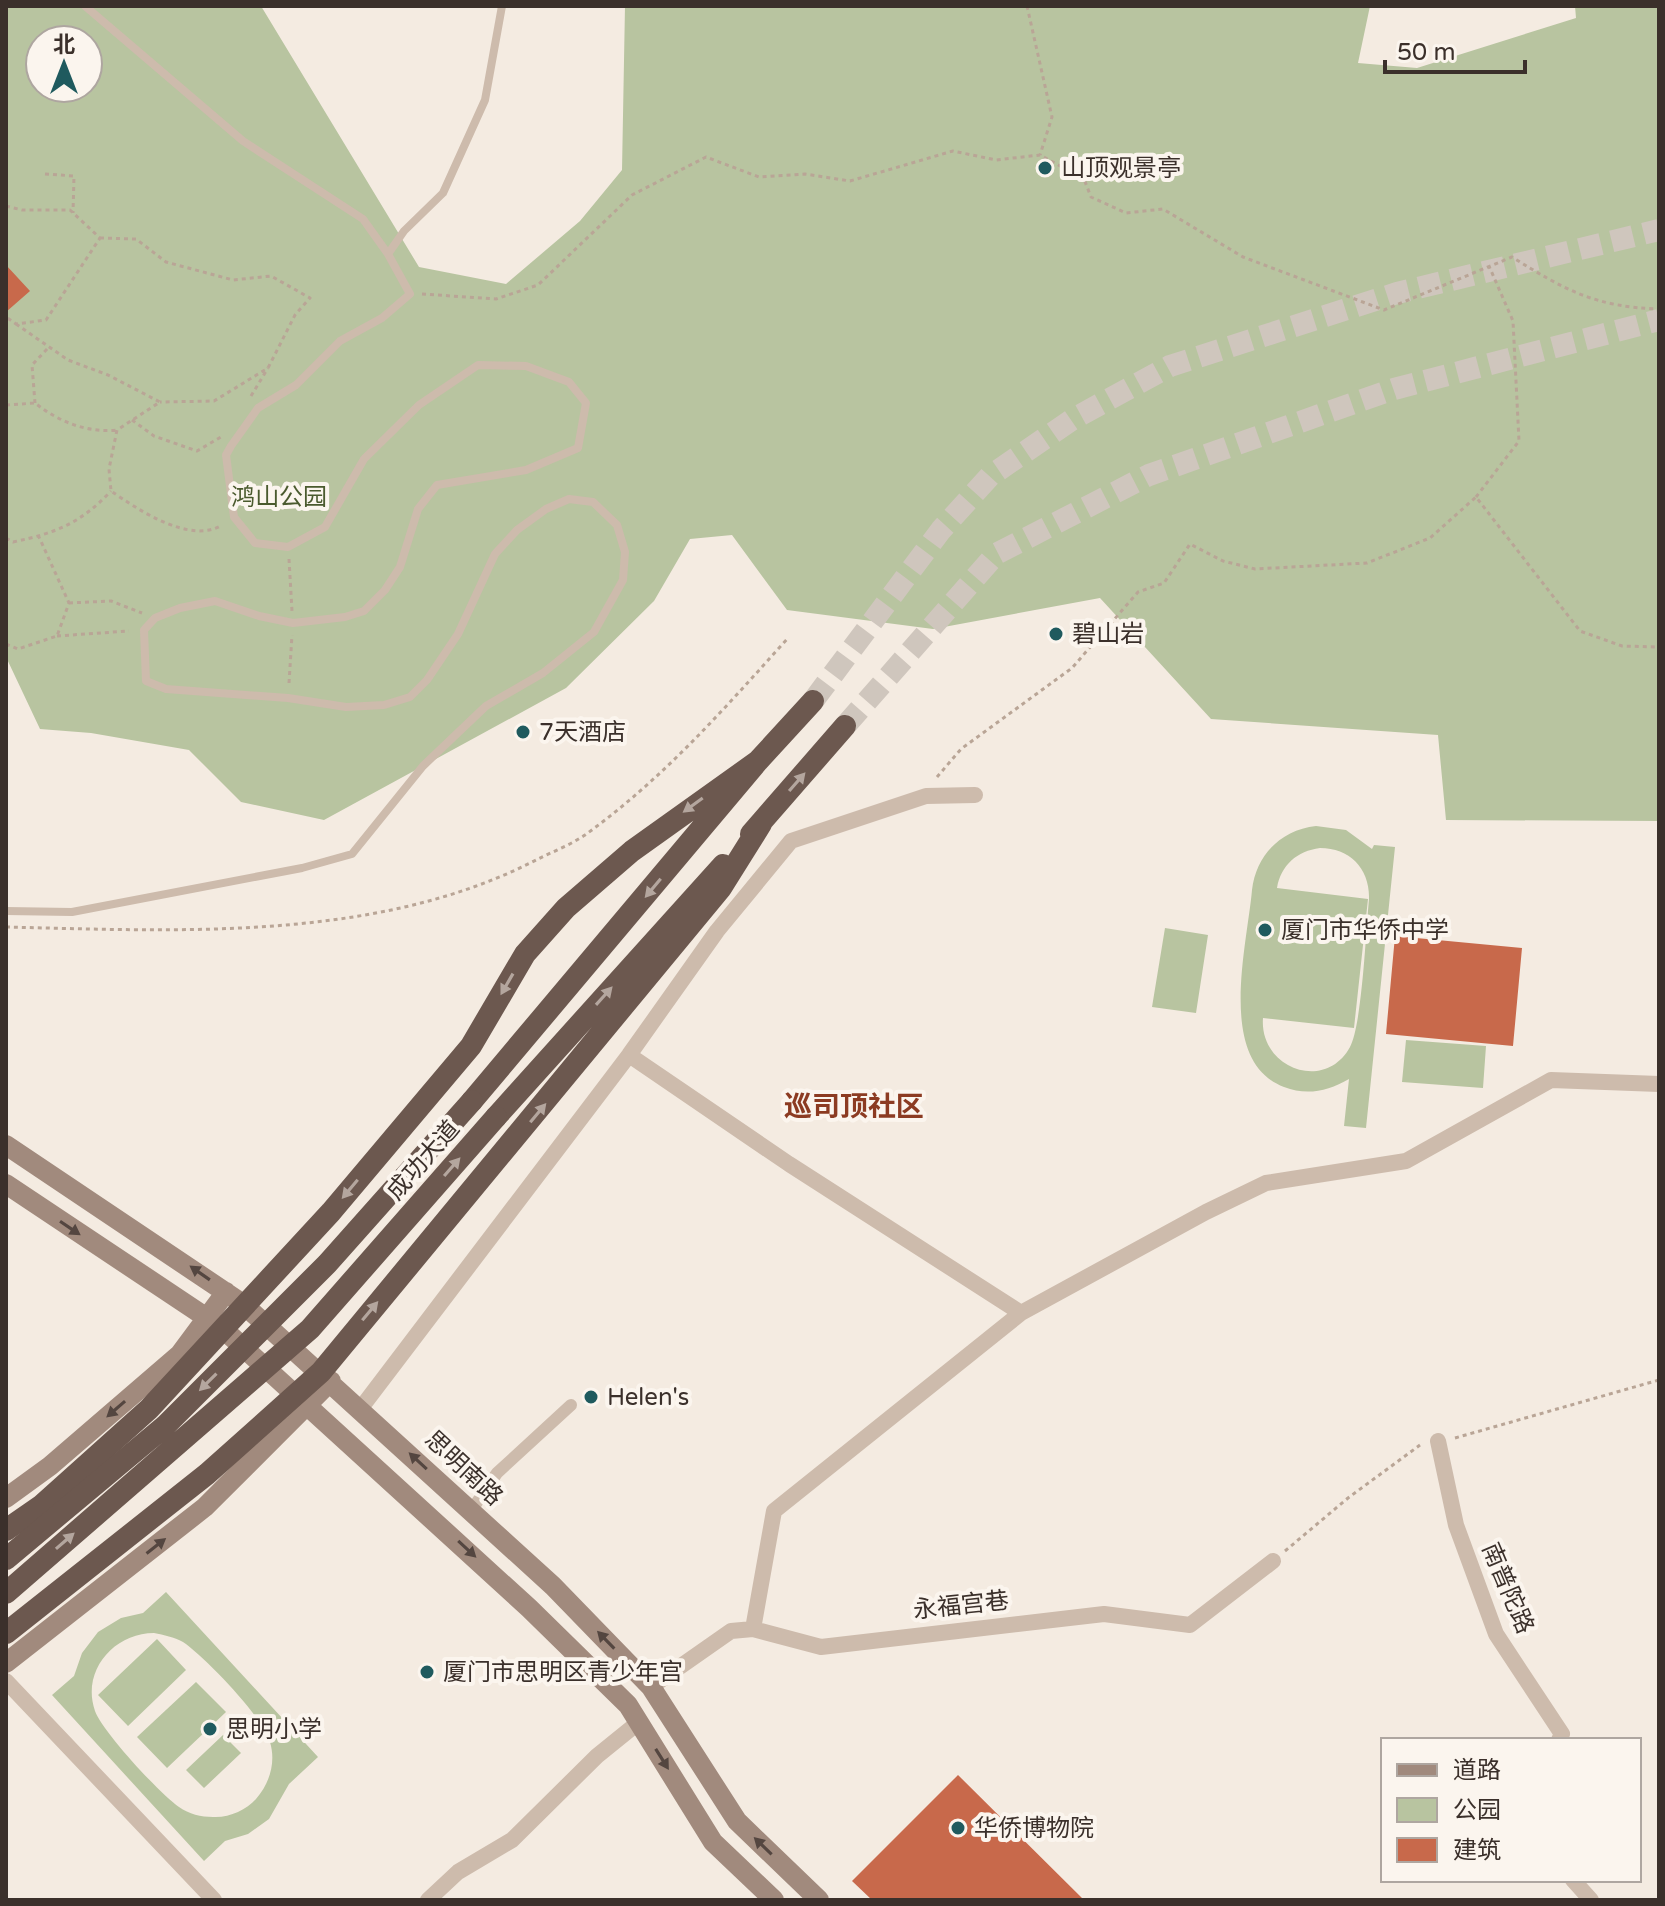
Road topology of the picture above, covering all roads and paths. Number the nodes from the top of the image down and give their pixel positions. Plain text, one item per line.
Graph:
1 (85, 6) edge
2 (502, 6) edge
3 (1027, 6) edge
4 (1040, 155) junction
5 (45, 174) dead end
6 (6, 206) edge
7 (73, 213) junction
8 (100, 238) junction
9 (388, 254) junction
10 (1489, 266) junction
11 (410, 294) junction
12 (1659, 309) edge
13 (6, 317) edge
14 (16, 324) junction
15 (49, 347) junction
16 (268, 368) junction
17 (160, 402) junction
18 (35, 403) junction
19 (6, 405) edge
20 (244, 407) dead end
21 (132, 420) junction
22 (117, 430) junction
23 (228, 433) dead end
24 (111, 491) junction
25 (1476, 497) junction
26 (234, 517) junction
27 (39, 537) junction
28 (6, 538) edge
29 (69, 603) junction
30 (155, 618) junction
31 (144, 630) junction
32 (57, 636) junction
33 (789, 637) dead end
34 (6, 644) edge
35 (1659, 647) edge
36 (813, 701) tunnel mouth
37 (845, 726) tunnel mouth
38 (758, 761) junction
39 (975, 795) dead end
40 (919, 798) junction
41 (761, 824) junction
42 (6, 911) edge
43 (6, 927) edge
44 (629, 1055) junction
45 (1659, 1084) edge
46 (6, 1145) edge
47 (6, 1184) edge
48 (234, 1298) junction
49 (1021, 1313) junction
50 (215, 1323) junction
51 (326, 1377) junction
52 (303, 1399) junction
53 (571, 1405) dead end
54 (361, 1408) junction
55 (1438, 1441) dead end
56 (6, 1498) edge
57 (471, 1511) junction
58 (6, 1530) edge
59 (6, 1559) edge
60 (1273, 1561) dead end
61 (6, 1593) edge
62 (753, 1629) junction
63 (6, 1633) edge
64 (6, 1663) edge
65 (6, 1681) edge
66 (651, 1687) junction
67 (639, 1722) junction
68 (1560, 1738) edge
69 (1575, 1882) edge
70 (214, 1900) edge
71 (428, 1900) edge
72 (774, 1900) edge
73 (819, 1900) edge
74 (1591, 1900) edge

1 - 9 lane
2 - 9 lane
3 - 4 path
4 - 10 path
4 - 11 path
5 - 7 path
6 - 7 path
7 - 8 path
8 - 14 path
8 - 16 path
9 - 11 lane
10 - 12 path
10 - 25 path
11 - 26 lane
13 - 14 path
14 - 15 path
15 - 17 path
15 - 18 path
16 - 17 path
16 - 20 path
17 - 21 path
18 - 19 path
18 - 22 path
21 - 22 path
21 - 23 path
22 - 24 path
24 - 26 path
24 - 27 path
25 - 35 path
25 - 40 path
26 - 30 lane
27 - 28 path
27 - 29 path
29 - 30 path
29 - 32 path
30 - 31 lane
31 - 32 path
31 - 42 lane
32 - 34 path
33 - 43 path
36 - 38 highway, 成功大道
41 -> 37 highway, 成功大道
38 -> 48 highway
38 -> 59 highway, 成功大道, bridge
39 - 40 street
40 - 44 street
51 -> 41 highway
61 -> 41 highway, 成功大道, bridge
44 - 49 street
44 - 54 street
45 - 49 street
48 -> 46 main road, 思明南路
47 -> 50 main road
48 - 50 highway
48 - 51 main road, 思明南路
49 - 62 street
50 - 52 main road
50 -> 56 main road
50 - 58 highway
51 - 52 highway
51 - 54 main road, 思明南路
52 - 63 highway
64 -> 52 main road
52 -> 67 main road
53 - 57 street
57 -> 54 main road, 思明南路
55 - 68 street, 南普陀路
66 -> 57 main road, 思明南路
60 - 62 street, 永福宫巷
62 - 66 street
65 - 70 street
73 -> 66 main road, 思明南路
67 - 71 street
67 -> 72 main road
69 - 74 street

